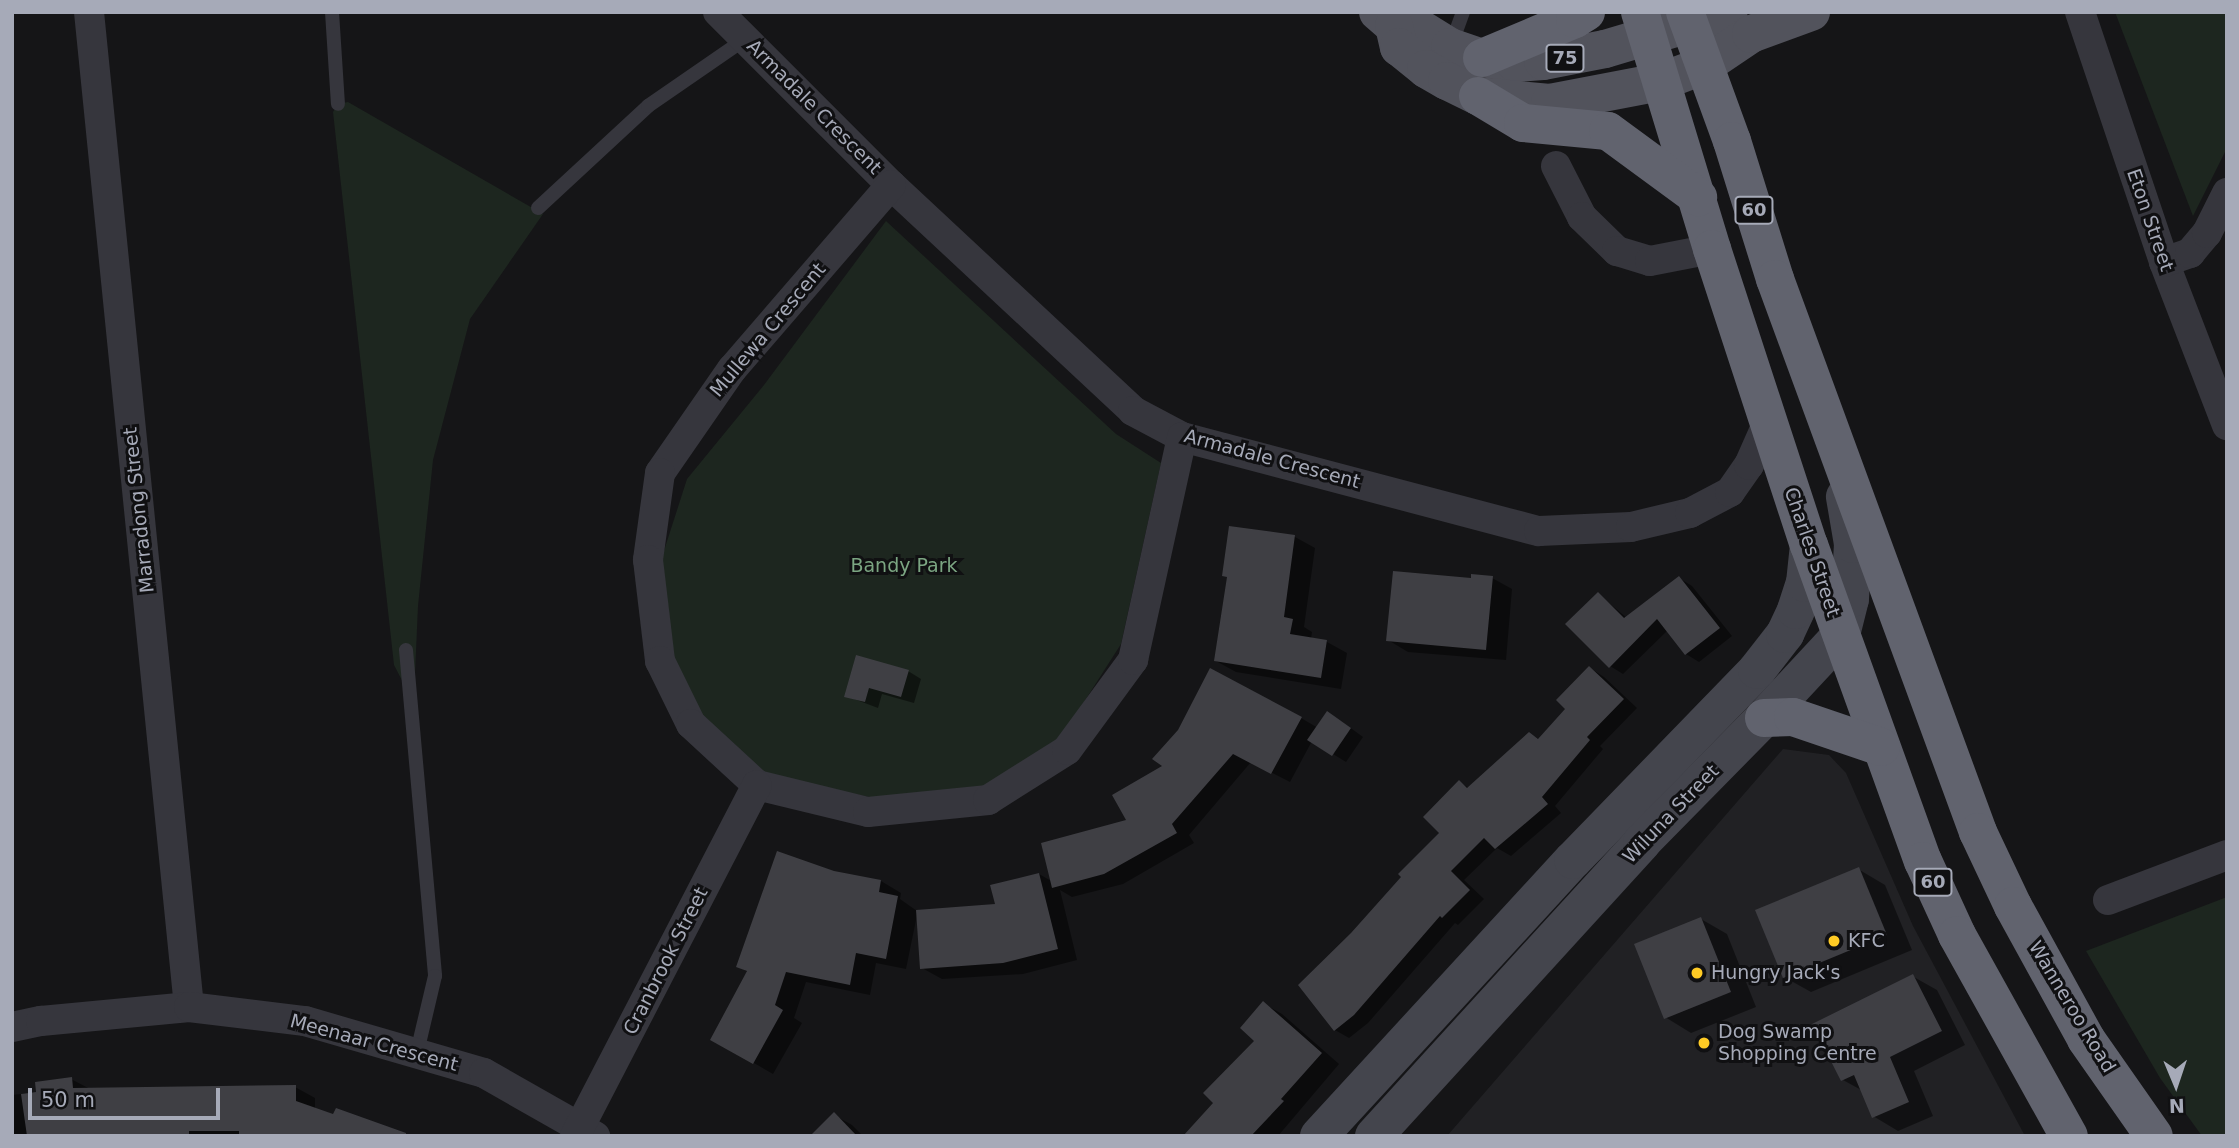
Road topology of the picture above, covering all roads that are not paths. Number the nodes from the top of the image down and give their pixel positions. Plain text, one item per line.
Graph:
1 (89, 12) edge
2 (332, 12) edge
3 (718, 12) edge
4 (1586, 12) edge
5 (1729, 12) edge
6 (1811, 12) edge
7 (2080, 12) edge
8 (1687, 18) edge
9 (1386, 19) edge
10 (1643, 25) edge
11 (745, 38) junction
12 (1465, 39) edge
13 (1705, 65) junction
14 (1660, 82) junction
15 (1478, 96) junction
16 (338, 104) dead end
17 (1556, 166) dead end
18 (891, 185) junction
19 (2227, 193) edge
20 (1698, 197) junction
21 (538, 208) dead end
22 (1712, 250) junction
23 (2164, 262) junction
24 (1768, 422) junction
25 (2227, 425) edge
26 (1182, 437) junction
27 (1837, 446) junction
28 (1809, 545) junction
29 (1841, 635) junction
30 (406, 650) dead end
31 (1765, 718) junction
32 (1881, 747) junction
33 (757, 785) junction
34 (2227, 855) edge
35 (2108, 900) dead end
36 (1504, 935) junction
37 (1534, 961) junction
38 (189, 1007) junction
39 (12, 1027) edge
40 (417, 1052) junction
41 (583, 1132) edge
42 (1320, 1136) edge
43 (1374, 1136) edge
44 (2069, 1136) edge
45 (2154, 1136) edge

1 - 38 street, Marradong Street
2 - 16 lane
3 - 11 street, Armadale Crescent
4 - 12 highway
5 - 8 main road, 75
6 - 13 main road, 75
7 - 23 street, Eton Street
8 - 10 main road, 75
8 - 13 highway, 60
9 - 12 main road, 75
9 - 15 main road, 75
10 - 12 main road, 75
10 - 14 highway, Charles Street / 60
11 - 18 street, Armadale Crescent
11 - 21 lane
13 - 14 main road, 75
13 - 27 highway, 60
14 - 15 main road, 75
14 - 20 highway, Charles Street / 60
15 - 20 highway
17 - 22 street
18 - 26 street, Armadale Crescent
18 - 33 street, Mullewa Crescent
19 - 23 street
20 - 22 highway, Charles Street / 60
22 - 24 highway, Charles Street / 60
23 - 25 street, Eton Street
24 - 26 street, Armadale Crescent
24 - 28 highway, Charles Street / 60
26 - 33 street, Mullewa Crescent
27 - 29 main road, Wiluna Street
27 - 45 highway, Wanneroo Road / 60
28 - 29 highway, Charles Street / 60
28 - 36 main road, Wiluna Street
29 - 31 main road, Wiluna Street
29 - 32 highway, Charles Street / 60
30 - 40 lane
31 - 32 highway
31 - 37 main road, Wiluna Street
32 - 44 highway, Charles Street / 60
33 - 41 street, Cranbrook Street
34 - 35 street
36 - 37 main road
36 - 42 main road, Wiluna Street
37 - 43 main road, Wiluna Street
38 - 39 street, Meenaar Crescent
38 - 40 street, Meenaar Crescent
40 - 41 street, Meenaar Crescent

